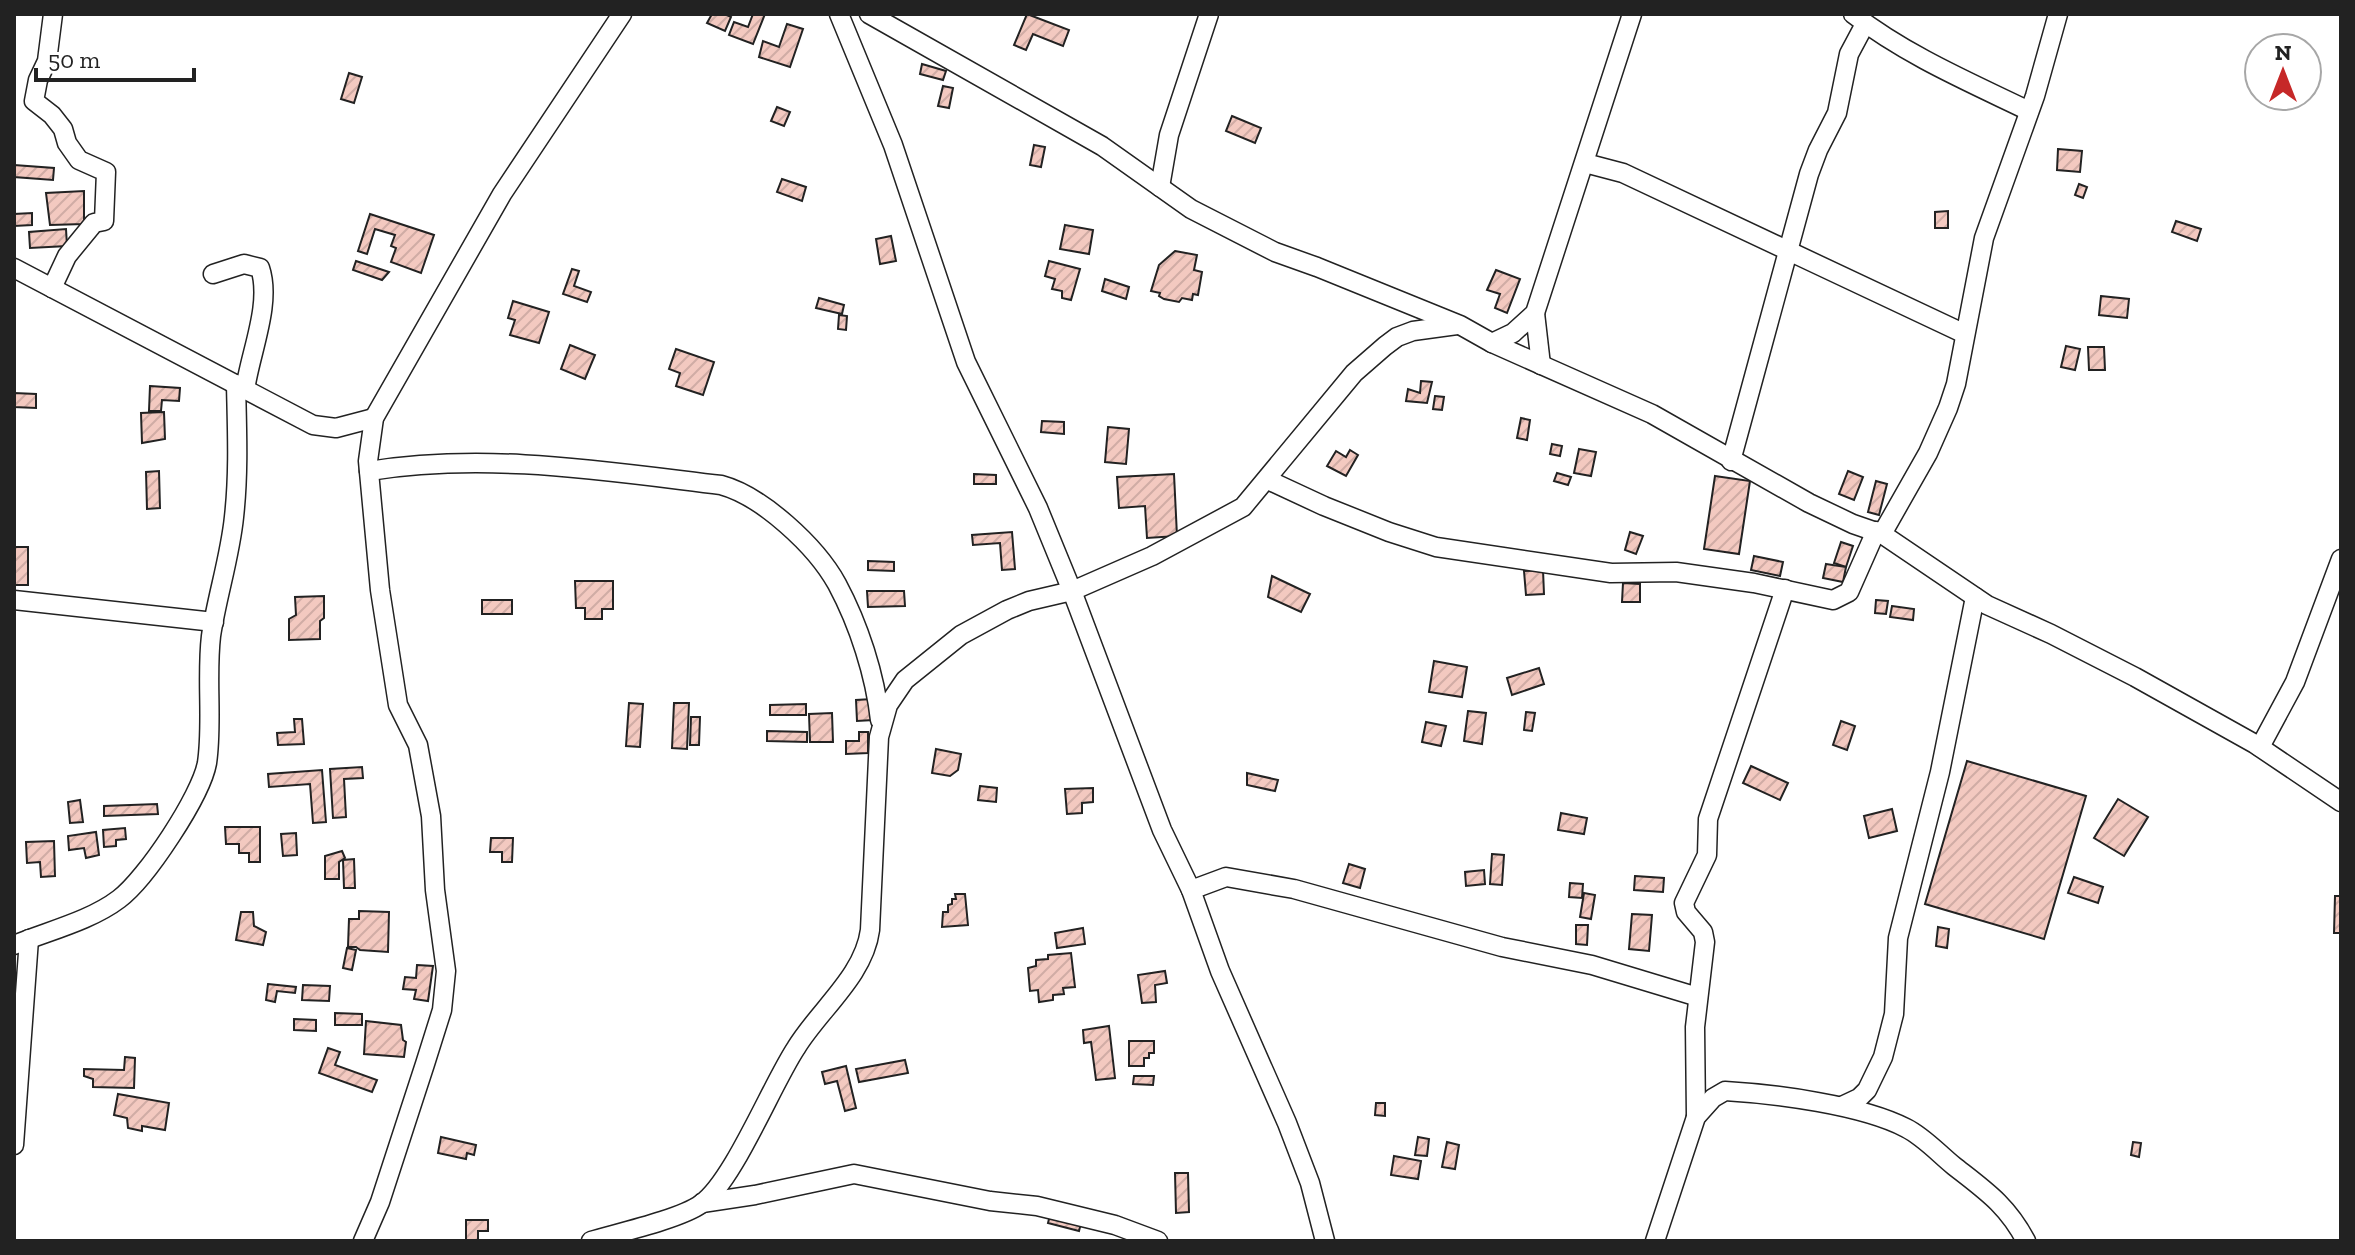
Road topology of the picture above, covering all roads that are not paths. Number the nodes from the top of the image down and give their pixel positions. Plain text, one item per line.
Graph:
1 (53, 14) edge
2 (622, 14) edge
3 (839, 14) edge
4 (869, 14) edge
5 (1209, 14) edge
6 (1632, 14) edge
7 (2058, 14) edge
8 (1859, 19) edge
9 (2029, 111) junction
10 (1585, 163) junction
11 (1160, 187) junction
12 (1787, 251) junction
13 (14, 268) edge
14 (213, 274) dead end
15 (52, 288) junction
16 (1535, 313) junction
17 (1460, 325) junction
18 (1965, 334) junction
19 (1492, 343) junction
20 (1541, 365) junction
21 (240, 387) junction
22 (374, 418) junction
23 (1731, 461) junction
24 (369, 471) junction
25 (1268, 480) junction
26 (1879, 532) junction
27 (2341, 559) edge
28 (1785, 589) junction
29 (1072, 591) junction
30 (1975, 597) junction
31 (14, 600) edge
32 (214, 622) junction
33 (881, 731) junction
34 (2260, 747) junction
35 (2341, 802) edge
36 (1191, 890) junction
37 (21, 942) edge
38 (1698, 997) junction
39 (1842, 1106) junction
40 (1696, 1117) junction
41 (14, 1145) edge
42 (702, 1203) junction
43 (363, 1241) edge
44 (591, 1241) edge
45 (1158, 1241) edge
46 (1325, 1241) edge
47 (1655, 1241) edge
48 (2026, 1241) edge

1 - 15 street
2 - 22 street
3 - 29 street
4 - 11 street
5 - 11 street
6 - 10 street
7 - 9 street
8 - 9 street
8 - 12 street
9 - 18 street
10 - 12 street
10 - 16 street
11 - 17 street
12 - 18 street
12 - 23 street
13 - 15 street
14 - 21 street
15 - 21 street
16 - 19 street
16 - 20 street
17 - 19 street
17 - 25 street
18 - 26 street
19 - 20 street
20 - 23 street
21 - 22 street
21 - 32 street
22 - 24 street
23 - 26 street
24 - 33 street
24 - 43 street
25 - 28 street
25 - 29 street
26 - 28 street
26 - 30 street
27 - 34 street
28 - 38 street
29 - 33 street
29 - 36 street
30 - 34 street
30 - 39 street
31 - 32 street
32 - 37 street
33 - 42 street
34 - 35 street
36 - 38 street
36 - 46 street
37 - 41 street
38 - 40 street
39 - 40 street
39 - 48 street
40 - 47 street
42 - 44 street
42 - 45 street

